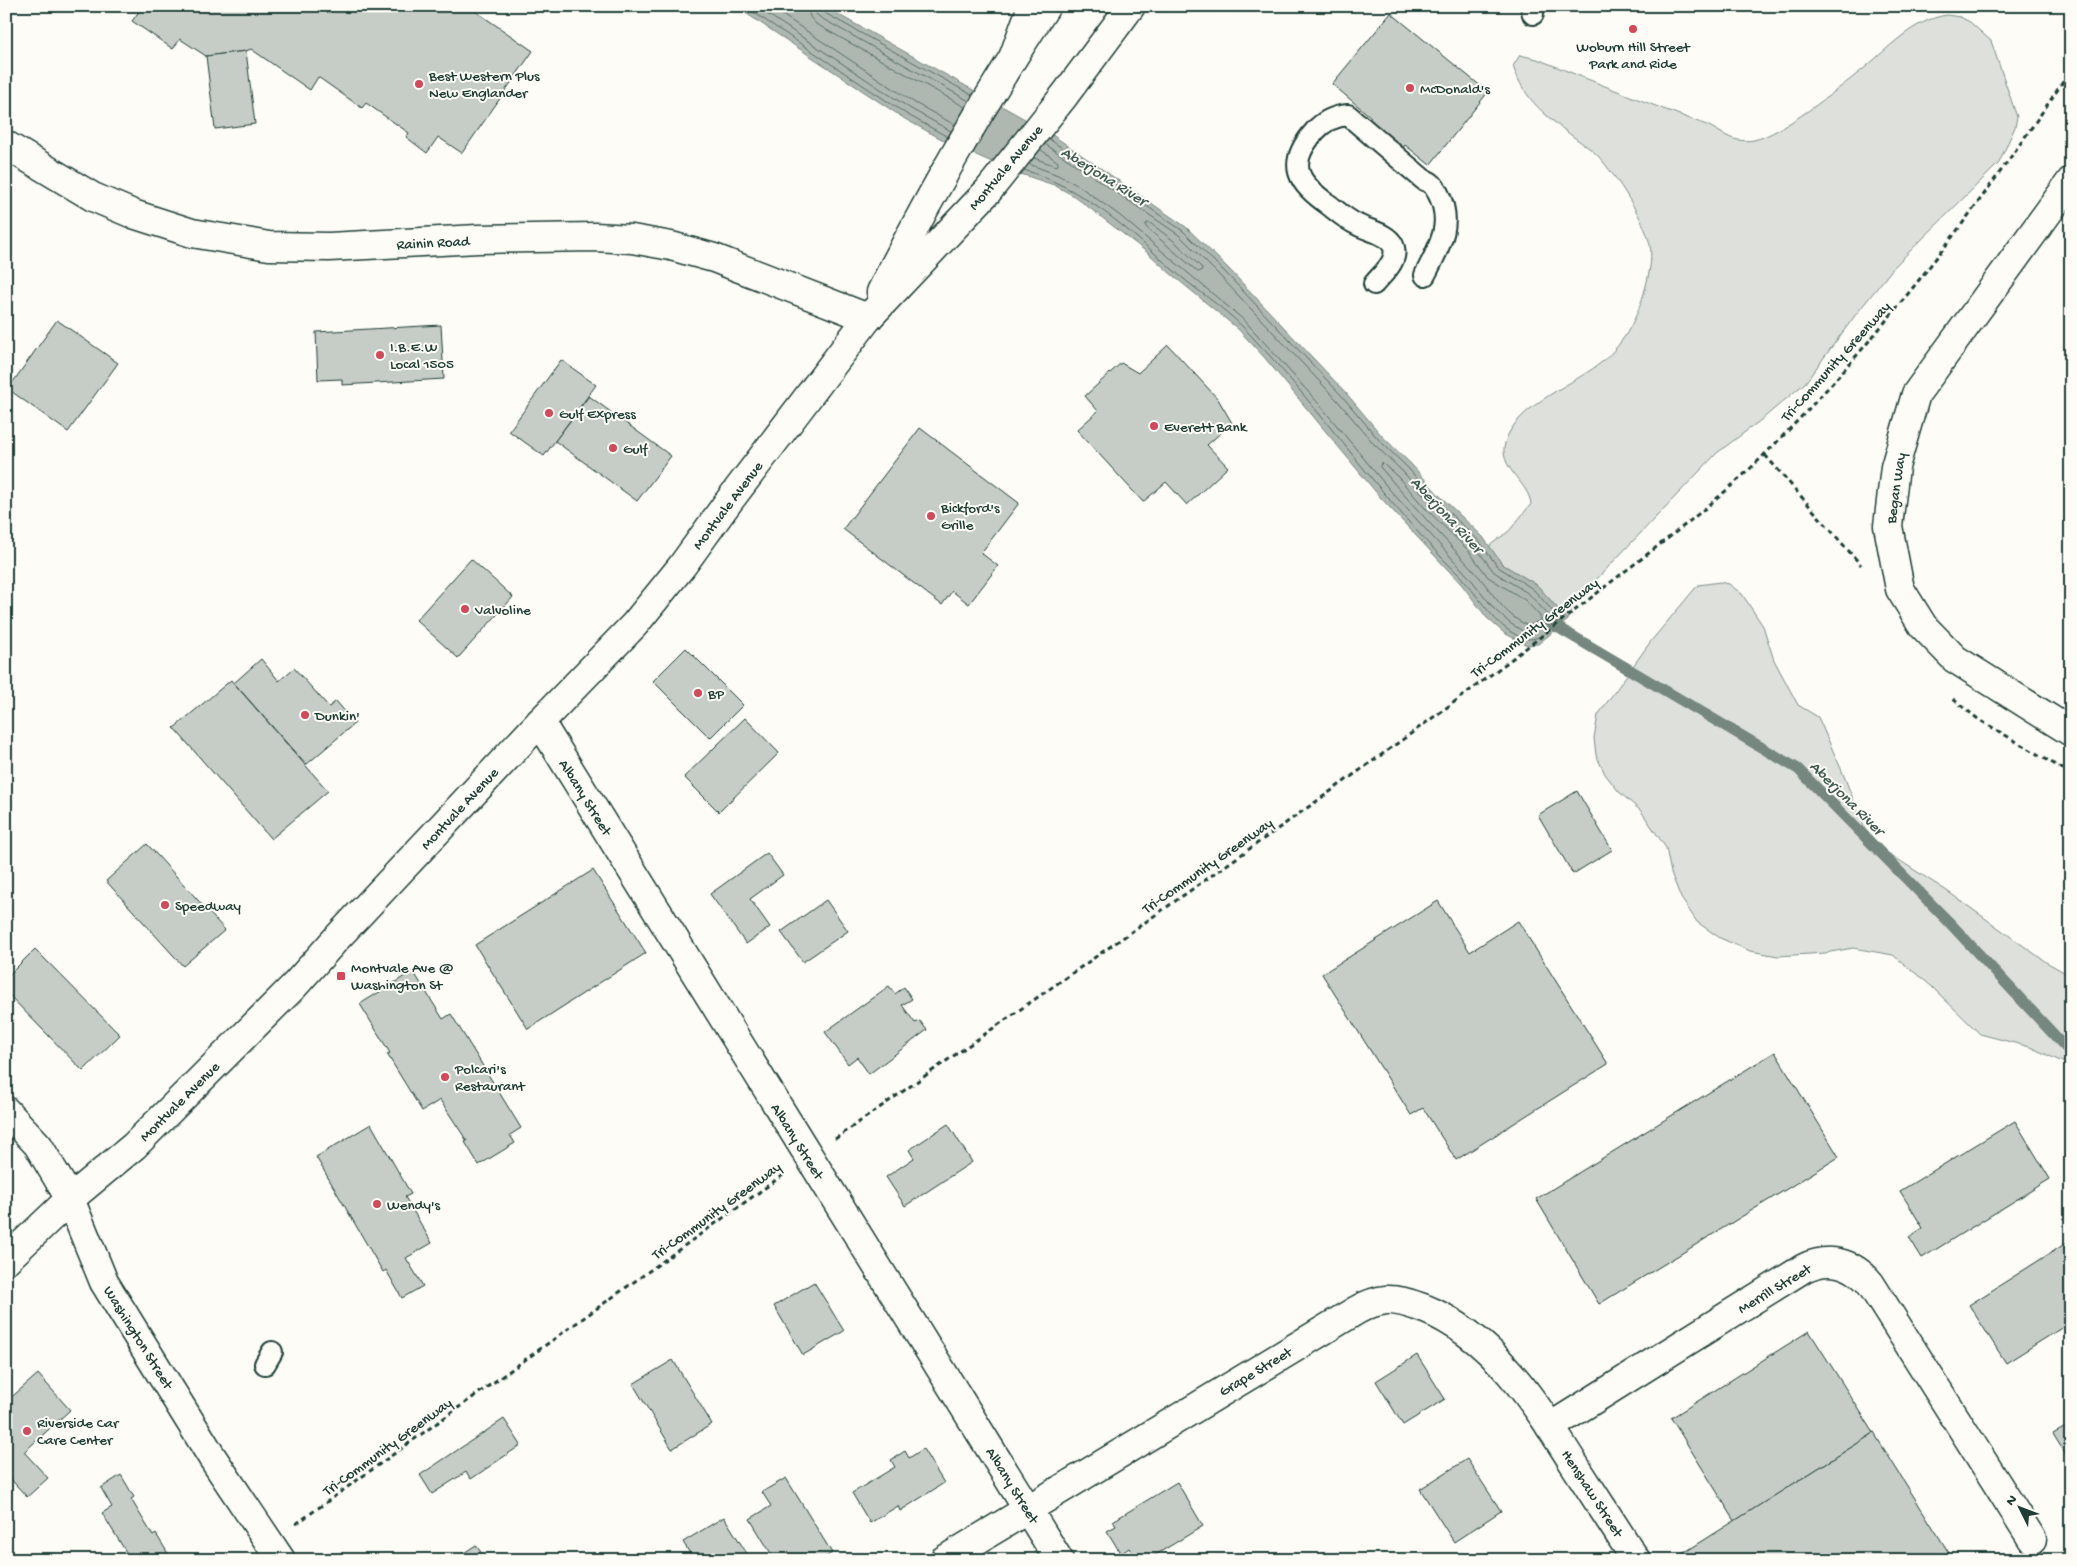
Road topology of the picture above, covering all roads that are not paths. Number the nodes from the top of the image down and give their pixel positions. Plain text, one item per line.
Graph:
1 (1032, 6) edge
2 (1046, 6) edge
3 (1131, 6) edge
4 (1014, 55) junction
5 (6, 146) edge
6 (2071, 181) edge
7 (1425, 275) dead end
8 (1374, 284) dead end
9 (868, 318) junction
10 (540, 722) junction
11 (2071, 732) edge
12 (6, 1111) edge
13 (70, 1199) junction
14 (6, 1260) edge
15 (1550, 1426) junction
16 (1027, 1509) junction
17 (2032, 1538) dead end
18 (275, 1552) edge
19 (944, 1560) edge
20 (1059, 1560) edge
21 (1636, 1560) edge

1 - 4 main road
2 - 4 main road, Montvale Avenue
3 - 9 main road, Montvale Avenue
4 - 9 main road, Montvale Avenue
5 - 9 main road, Rainin Road
6 - 11 main road, Began Way
7 - 8 lane
9 - 10 main road, Montvale Avenue
10 - 13 main road, Montvale Avenue
10 - 16 main road, Albany Street
12 - 13 main road, Washington Street
13 - 14 main road, Montvale Avenue
13 - 18 main road, Washington Street
15 - 16 main road, Grape Street
15 - 17 main road, Merrill Street
15 - 21 main road, Henshaw Street
16 - 19 main road, Grape Street
16 - 20 main road, Albany Street

